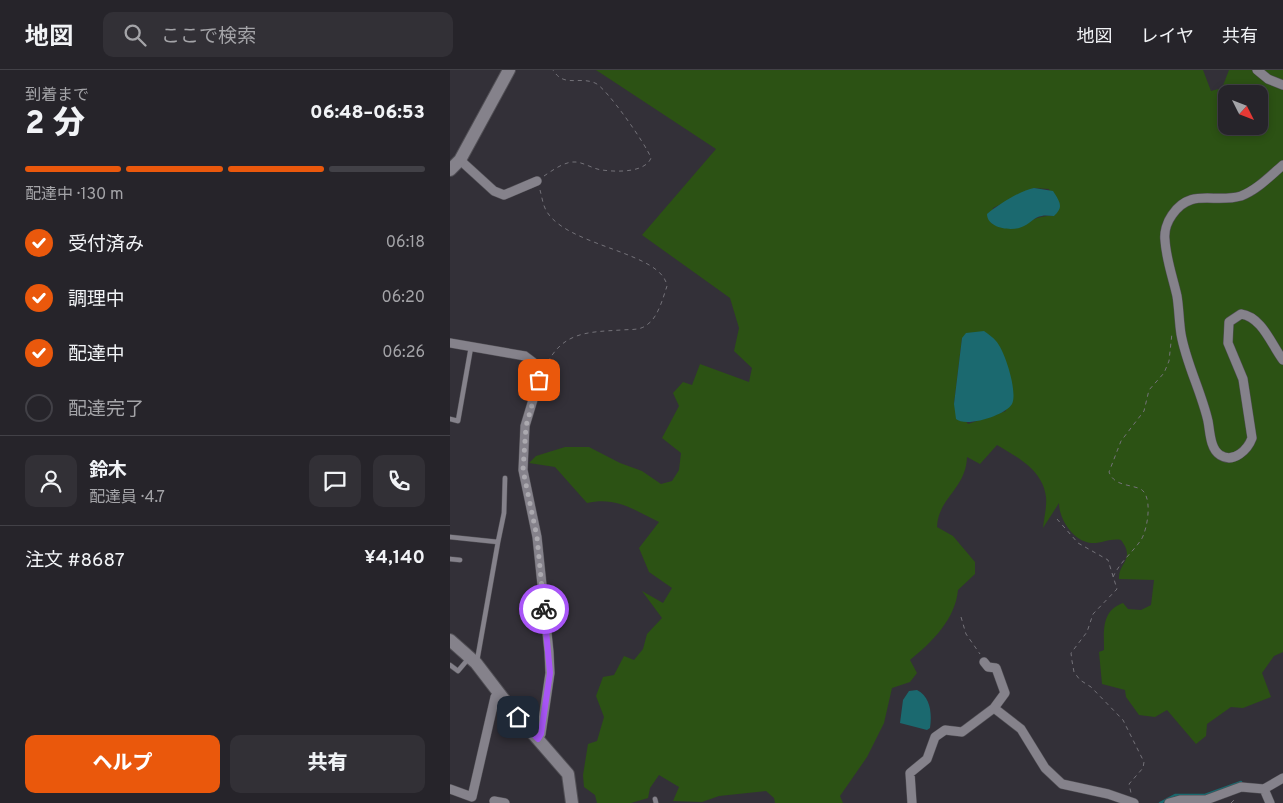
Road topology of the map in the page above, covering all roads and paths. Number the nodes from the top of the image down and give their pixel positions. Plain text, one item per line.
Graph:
1 (509, 70) edge
2 (553, 70) edge
3 (1257, 70) edge
4 (1283, 85) edge
5 (460, 160) junction
6 (1283, 165) edge
7 (450, 170) edge
8 (536, 181) junction
9 (1172, 331) dead end
10 (450, 343) edge
11 (471, 347) junction
12 (1283, 360) edge
13 (539, 380) junction
14 (450, 419) edge
15 (505, 478) dead end
16 (1057, 519) dead end
17 (450, 537) edge
18 (498, 542) junction
19 (450, 559) edge
20 (460, 560) dead end
21 (1113, 578) junction
22 (961, 617) dead end
23 (450, 640) edge
24 (473, 660) junction
25 (984, 662) joint
26 (450, 665) edge
27 (499, 692) junction
28 (994, 708) junction
29 (538, 739) junction
30 (1283, 778) edge
31 (450, 789) edge
32 (1264, 789) junction
33 (1133, 799) edge
34 (471, 800) edge
35 (494, 801) dead end
36 (505, 803) edge
37 (572, 803) edge
38 (912, 803) edge
39 (1169, 803) edge
40 (1270, 803) edge

1 - 5 main road
2 - 8 path
3 - 4 street
5 - 7 main road
5 - 8 street
6 - 12 street
8 - 13 path
9 - 21 path
10 - 11 street
11 - 13 street
11 - 14 lane
13 - 29 street
15 - 18 lane
16 - 21 path
17 - 18 lane
18 - 24 lane
19 - 20 lane
21 - 33 path
22 - 25 path
23 - 24 main road
24 - 26 lane
24 - 27 main road
25 - 28 street
27 - 29 main road
27 - 34 street
28 - 33 street
28 - 38 street
29 - 37 main road
30 - 32 street
31 - 34 street
32 - 39 street
32 - 40 street
35 - 36 street

